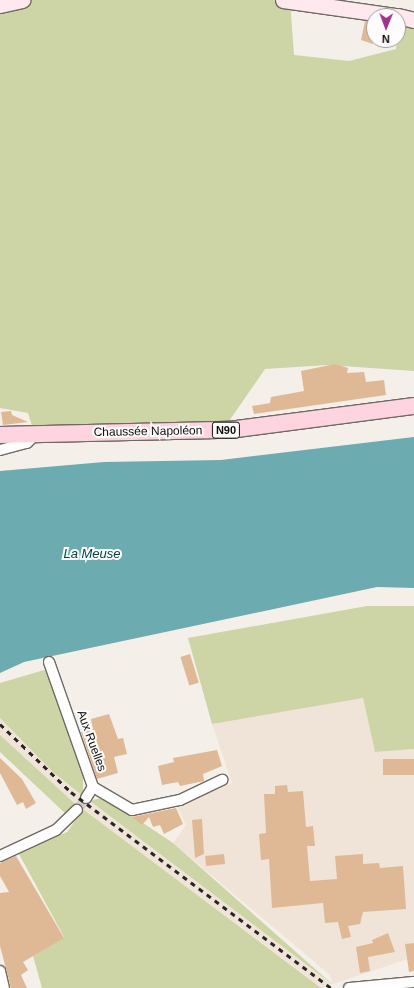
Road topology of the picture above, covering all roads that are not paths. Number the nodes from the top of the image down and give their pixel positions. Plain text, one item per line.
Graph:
1 (22, 0) edge
2 (283, 0) edge
3 (0, 5) edge
4 (366, 12) edge
5 (414, 406) edge
6 (36, 434) junction
7 (0, 435) edge
8 (0, 450) edge
9 (49, 662) dead end
10 (222, 780) dead end
11 (93, 787) junction
12 (86, 798) tunnel mouth
13 (77, 810) tunnel mouth
14 (0, 856) edge
15 (0, 971) edge
16 (414, 982) edge
17 (4, 988) edge
18 (348, 988) edge

1 - 3 street
2 - 4 street
5 - 6 main road, Chaussée Napoléon / N90
6 - 7 main road, Chaussée Napoléon / N90
6 - 8 street
9 - 11 street, Aux Ruelles
10 - 11 street, Aux Ruelles
11 - 12 street
13 - 14 street
15 - 17 street
16 - 18 street

